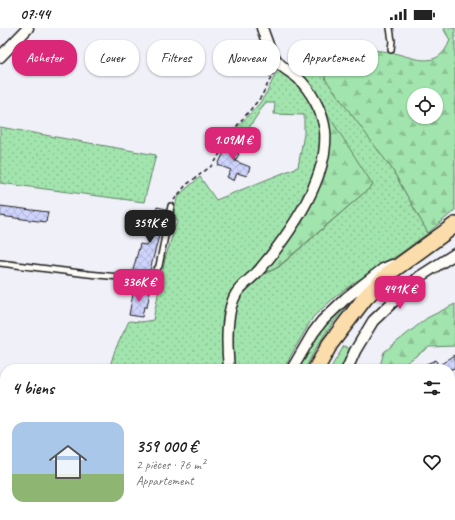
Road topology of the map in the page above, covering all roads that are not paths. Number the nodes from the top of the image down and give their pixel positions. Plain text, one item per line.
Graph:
1 (28, 28) edge
2 (262, 28) edge
3 (390, 28) edge
4 (391, 50) dead end
5 (0, 57) edge
6 (171, 206) road end
7 (455, 225) edge
8 (415, 254) junction
9 (455, 254) edge
10 (0, 263) edge
11 (229, 364) edge
12 (295, 364) edge
13 (319, 364) edge
14 (349, 364) edge

1 - 5 street
2 - 11 street
3 - 4 lane
6 - 10 lane
7 - 8 main road
8 - 12 street
8 - 13 main road
9 - 14 street

